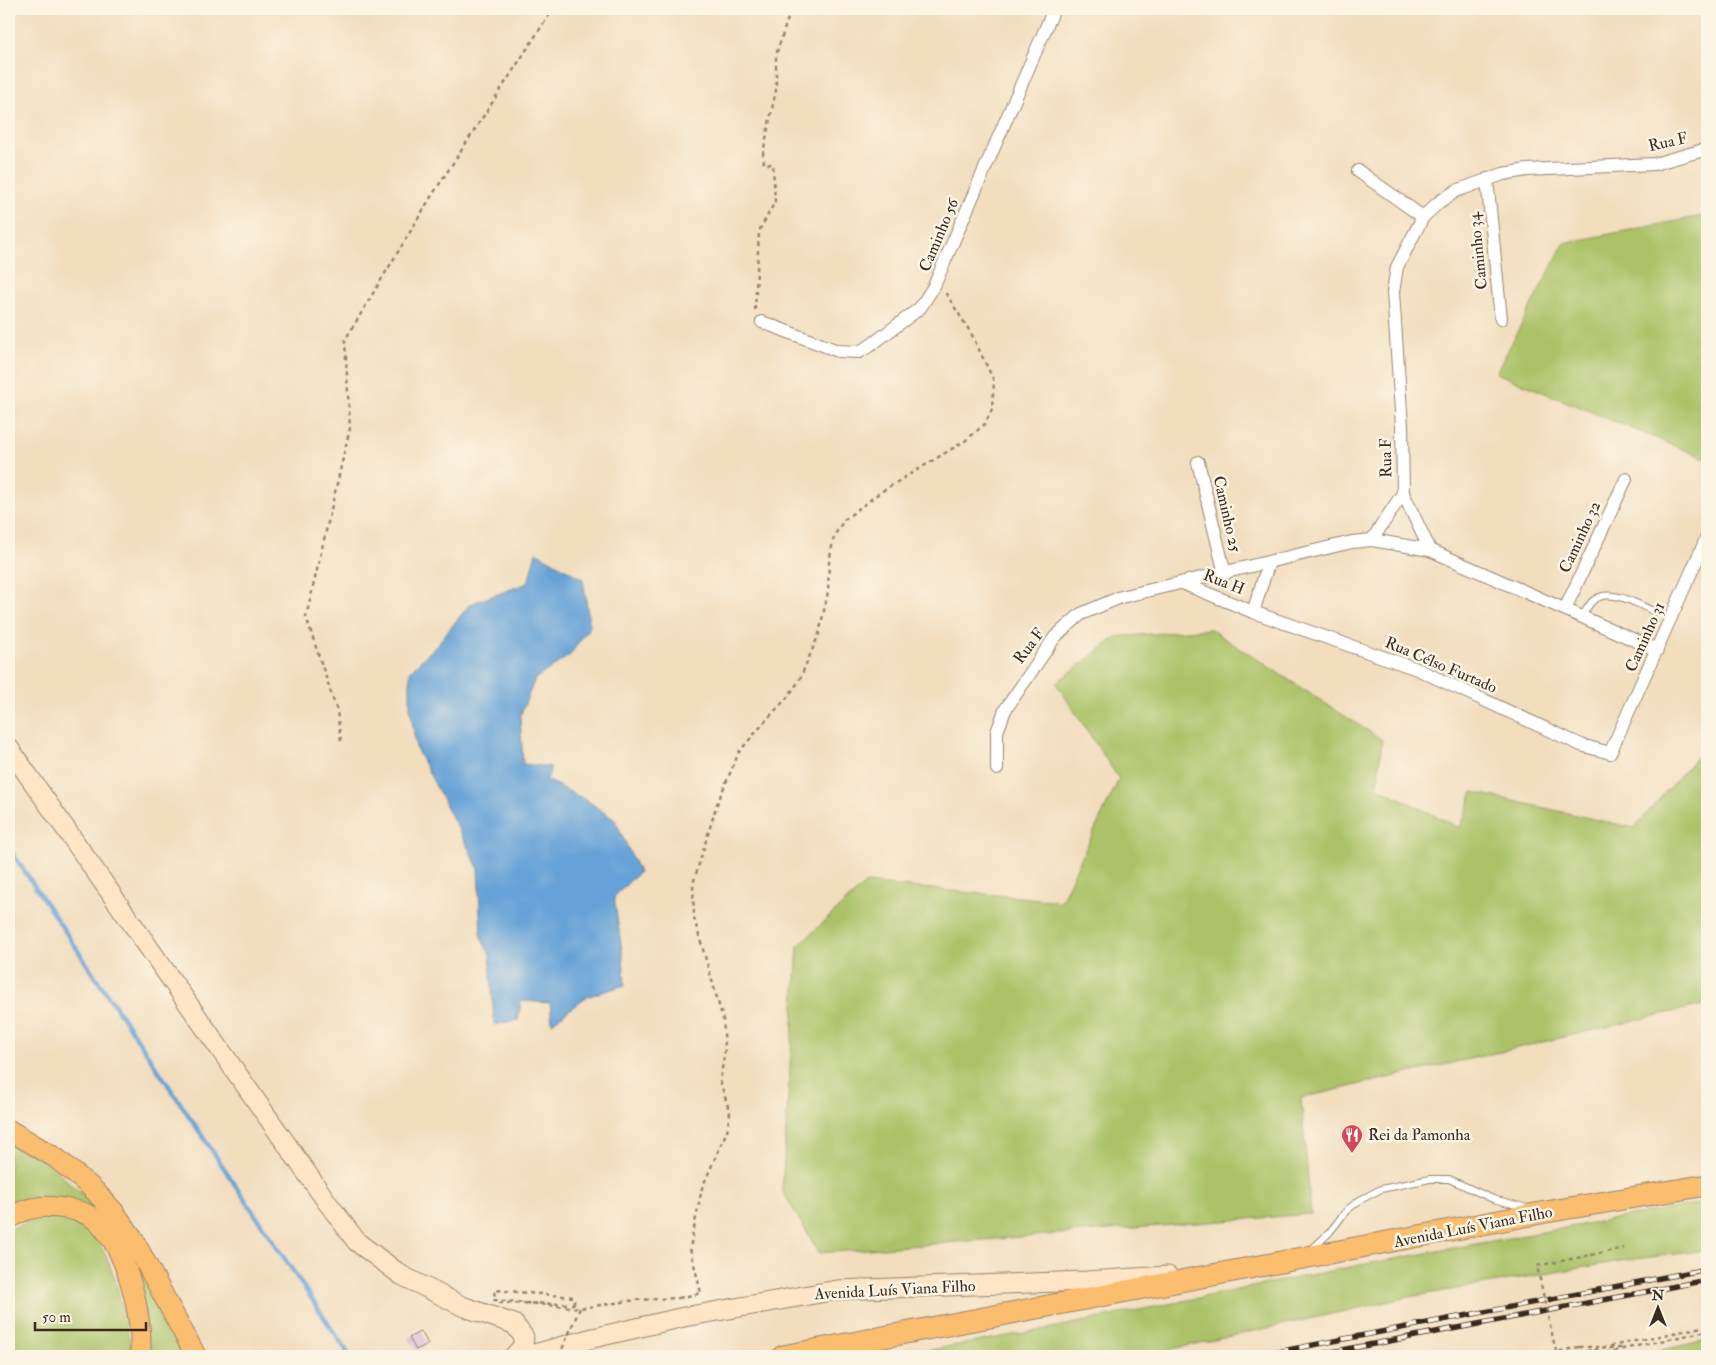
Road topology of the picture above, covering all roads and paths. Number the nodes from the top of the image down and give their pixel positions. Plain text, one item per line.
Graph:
1 (552, 9) edge
2 (791, 9) edge
3 (1054, 9) edge
4 (1707, 149) edge
5 (1358, 171) dead end
6 (1487, 179) junction
7 (1423, 217) junction
8 (936, 280) junction
9 (1501, 319) dead end
10 (762, 322) joint
11 (1198, 462) dead end
12 (1626, 479) dead end
13 (1403, 493) junction
14 (1707, 537) edge
15 (1372, 540) junction
16 (1430, 550) junction
17 (1269, 562) junction
18 (1225, 574) junction
19 (1182, 583) junction
20 (1565, 609) junction
21 (1253, 612) junction
22 (1655, 612) dead end
23 (1582, 616) junction
24 (1657, 650) junction
25 (341, 741) dead end
26 (9, 748) edge
27 (1613, 750) joint
28 (997, 769) dead end
29 (9, 1130) edge
30 (1707, 1184) edge
31 (1546, 1212) junction
32 (9, 1219) edge
33 (1624, 1248) dead end
34 (1300, 1260) junction
35 (1240, 1271) junction
36 (679, 1298) junction
37 (499, 1303) dead end
38 (580, 1308) junction
39 (684, 1317) junction
40 (1707, 1326) edge
41 (1707, 1331) edge
42 (1604, 1348) junction
43 (1625, 1348) junction
44 (140, 1356) edge
45 (196, 1356) edge
46 (514, 1356) edge
47 (527, 1356) edge
48 (559, 1356) edge
49 (783, 1356) edge
50 (1563, 1356) edge
51 (1590, 1356) edge

1 - 25 path
2 - 10 path
3 - 8 street, Caminho 56
4 - 6 street, Rua F
5 - 7 street
6 - 7 street, Rua F
6 - 9 street, Caminho 34
7 - 13 street, Rua F
8 - 10 street, Caminho 56
8 - 36 path
11 - 18 street, Caminho 25
12 - 20 street, Caminho 32
13 - 15 street, Rua F
13 - 16 street
14 - 24 street, Caminho 31
15 - 16 street
15 - 17 street, Rua F
16 - 20 street
17 - 18 street, Rua F
17 - 21 street
18 - 19 street, Rua F
19 - 21 street, Rua H
19 - 28 street, Rua F
20 - 23 street
21 - 27 street, Rua Célso Furtado
22 - 23 lane
23 - 24 street
24 - 27 street, Caminho 31
26 - 46 main road
29 - 45 main road
30 - 31 highway, Avenida Luís Viana Filho
31 - 34 highway, Avenida Luís Viana Filho
31 - 34 lane
32 - 44 main road
33 - 42 path, bridge
34 - 35 highway, Avenida Luís Viana Filho
35 - 39 main road, Avenida Luís Viana Filho
35 - 49 highway, Avenida Luís Viana Filho
36 - 38 path
36 - 39 path
37 - 38 path, bridge
38 - 48 path, bridge
39 - 47 main road, Avenida Luís Viana Filho
40 - 42 path
41 - 43 path
42 - 43 path
42 - 50 path
43 - 51 path

